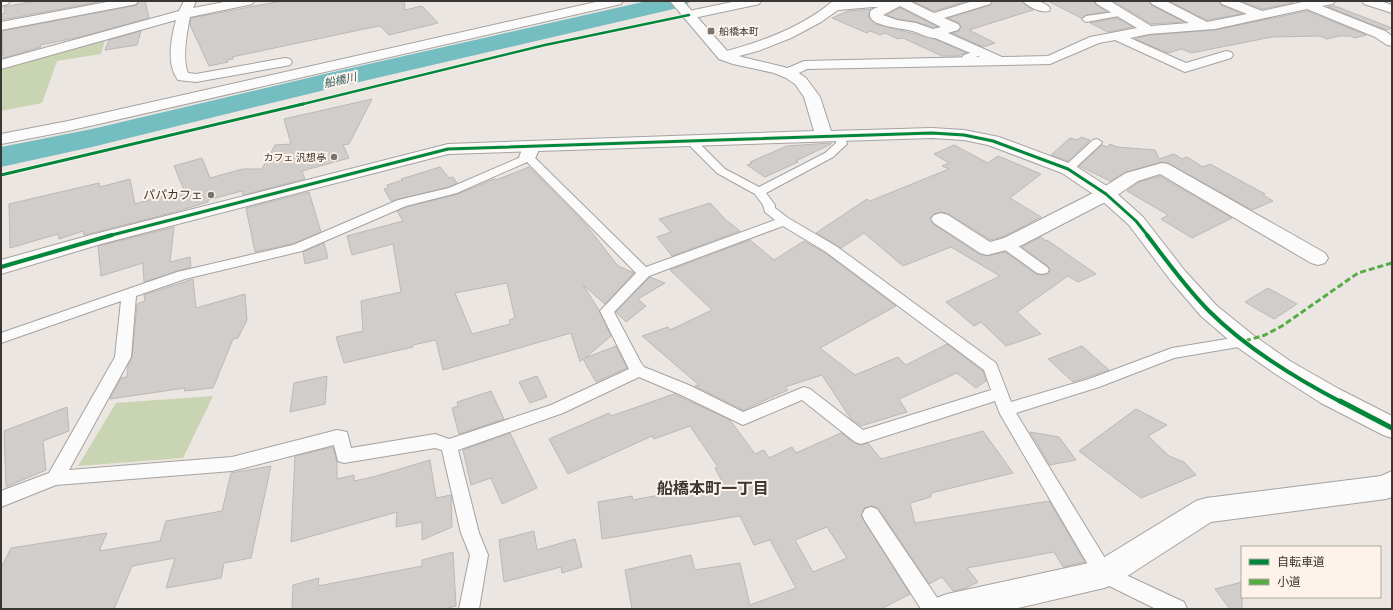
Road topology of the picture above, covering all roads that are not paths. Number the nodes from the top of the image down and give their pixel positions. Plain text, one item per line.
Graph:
1 (4, 1) edge
2 (132, 1) edge
3 (190, 1) edge
4 (248, 1) edge
5 (563, 1) edge
6 (617, 1) edge
7 (676, 1) edge
8 (755, 1) edge
9 (986, 1) edge
10 (1028, 1) edge
11 (1102, 1) edge
12 (1156, 1) edge
13 (1226, 1) edge
14 (1329, 1) edge
15 (1392, 1) edge
16 (1, 2) edge
17 (900, 3) edge
18 (1302, 3) edge
19 (1373, 3) edge
20 (838, 4) edge
21 (1044, 8) dead end
22 (1392, 9) edge
23 (1122, 13) junction
24 (184, 14) junction
25 (689, 15) junction
26 (1263, 16) junction
27 (933, 17) junction
28 (1086, 19) dead end
29 (1203, 25) junction
30 (1, 26) edge
31 (1149, 30) junction
32 (417, 33) dead end
33 (936, 33) junction
34 (1116, 36) junction
35 (1392, 42) edge
36 (982, 52) junction
37 (1226, 55) dead end
38 (724, 56) junction
39 (967, 57) dead end
40 (294, 60) dead end
41 (999, 61) junction
42 (1, 65) edge
43 (788, 73) junction
44 (119, 107) dead end
45 (1, 130) edge
46 (835, 137) junction
47 (1, 140) edge
48 (691, 141) junction
49 (1097, 142) dead end
50 (530, 152) junction
51 (1068, 169) junction
52 (758, 192) junction
53 (1106, 194) junction
54 (941, 219) dead end
55 (784, 221) junction
56 (1006, 244) junction
57 (1318, 258) dead end
58 (1, 267) edge
59 (1042, 270) dead end
60 (644, 273) junction
61 (129, 293) junction
62 (1, 338) edge
63 (1245, 341) junction
64 (639, 371) junction
65 (1000, 393) junction
66 (1006, 410) junction
67 (1392, 428) edge
68 (449, 446) junction
69 (55, 478) junction
70 (1392, 483) edge
71 (1, 499) edge
72 (871, 515) dead end
73 (1104, 574) junction
74 (469, 609) edge
75 (933, 609) edge
76 (947, 609) edge
77 (1177, 609) edge

1 - 16 street
2 - 30 street
3 - 24 street
4 - 24 street
5 - 32 street
6 - 47 street
7 - 25 street
8 - 25 street
9 - 27 street
10 - 21 street
11 - 23 street
12 - 29 street
13 - 26 street
14 - 18 street
15 - 19 street
17 - 20 street
17 - 27 street
17 - 33 street
18 - 26 street
18 - 35 street
19 - 22 street
20 - 38 street
23 - 28 lane
23 - 31 street
24 - 40 street
24 - 42 street
25 - 38 street
26 - 29 street
27 - 33 street
29 - 31 street
31 - 34 street
33 - 36 street
34 - 37 street
34 - 41 street
36 - 39 lane
36 - 41 street
38 - 43 street
41 - 43 street
43 - 46 street
44 - 45 street
46 - 48 street
46 - 51 street
46 - 52 lane
48 - 50 street
48 - 52 lane
49 - 51 lane
50 - 58 street
50 - 60 lane
50 - 61 lane
51 - 53 street
52 - 55 lane
53 - 56 street
53 - 57 street
53 - 63 street
54 - 56 street
55 - 60 lane
55 - 65 lane
56 - 59 lane
60 - 64 lane
61 - 62 lane
61 - 69 lane
63 - 66 lane
63 - 67 street
64 - 65 lane
64 - 68 lane
65 - 66 lane
66 - 73 lane
68 - 69 lane
68 - 74 lane
69 - 71 lane
70 - 73 street
72 - 75 lane
73 - 76 street
73 - 77 lane

